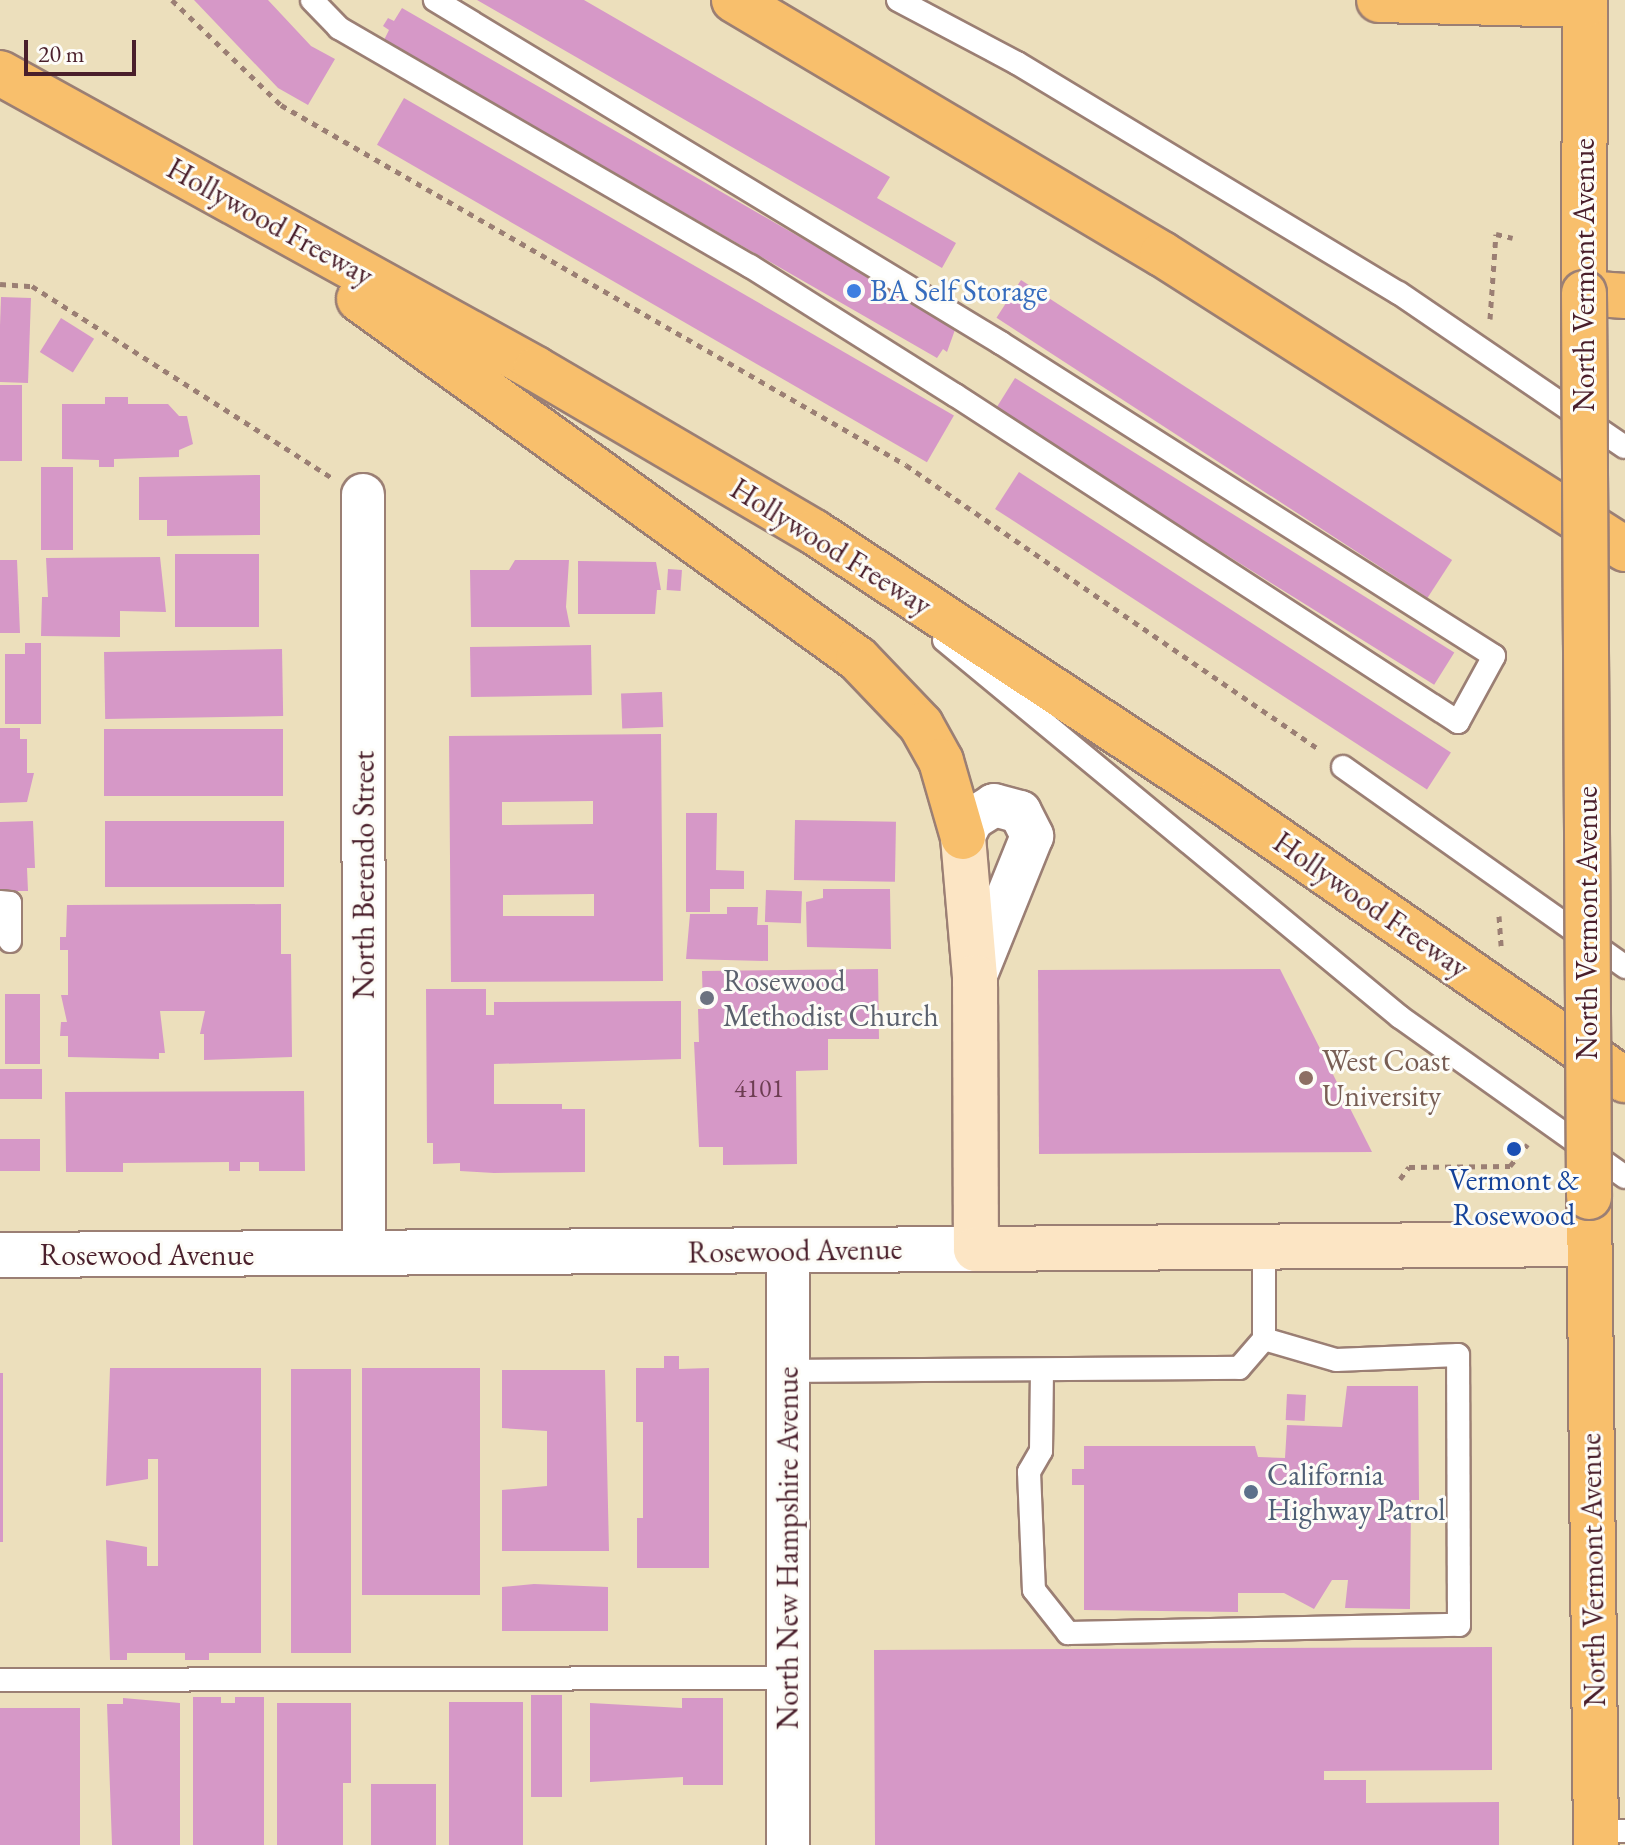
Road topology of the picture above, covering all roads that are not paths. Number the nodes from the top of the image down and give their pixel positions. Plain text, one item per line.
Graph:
1 (435, 0) edge
2 (734, 0) edge
3 (898, 0) edge
4 (1379, 0) edge
5 (1585, 3) edge
6 (321, 4) edge
7 (0, 73) edge
8 (175, 168) junction
9 (1604, 294) edge
10 (1625, 447) edge
11 (363, 495) road end
12 (814, 532) junction
13 (1625, 549) edge
14 (1343, 767) road end
15 (963, 837) junction
16 (0, 902) edge
17 (10, 941) dead end
18 (1625, 967) edge
19 (975, 977) junction
20 (1625, 1080) edge
21 (1625, 1177) edge
22 (1264, 1244) junction
23 (1589, 1244) junction
24 (976, 1249) junction
25 (788, 1251) junction
26 (364, 1254) junction
27 (0, 1255) edge
28 (1264, 1339) junction
29 (1042, 1370) junction
30 (789, 1371) junction
31 (787, 1678) junction
32 (0, 1680) edge
33 (1605, 1835) edge
34 (788, 1845) edge

1 - 6 lane
2 - 13 main road
3 - 10 lane
4 - 5 main road
5 - 9 main road, North Vermont Avenue
7 - 8 main road, Hollywood Freeway
8 - 12 main road, Hollywood Freeway
8 - 15 main road
9 - 23 main road, North Vermont Avenue, bridge
11 - 26 street, North Berendo Street
12 - 20 main road, Hollywood Freeway
12 - 21 lane
14 - 18 lane
15 - 19 main road
15 - 19 street
16 - 17 lane
19 - 24 main road
22 - 23 main road, Rosewood Avenue
22 - 24 main road, Rosewood Avenue
22 - 28 lane
23 - 33 main road, North Vermont Avenue
24 - 25 street, Rosewood Avenue
25 - 26 street, Rosewood Avenue
25 - 30 street, North New Hampshire Avenue
26 - 27 street, Rosewood Avenue
28 - 29 lane
28 - 29 lane
29 - 30 lane
30 - 31 street, North New Hampshire Avenue
31 - 32 lane
31 - 34 street, North New Hampshire Avenue

